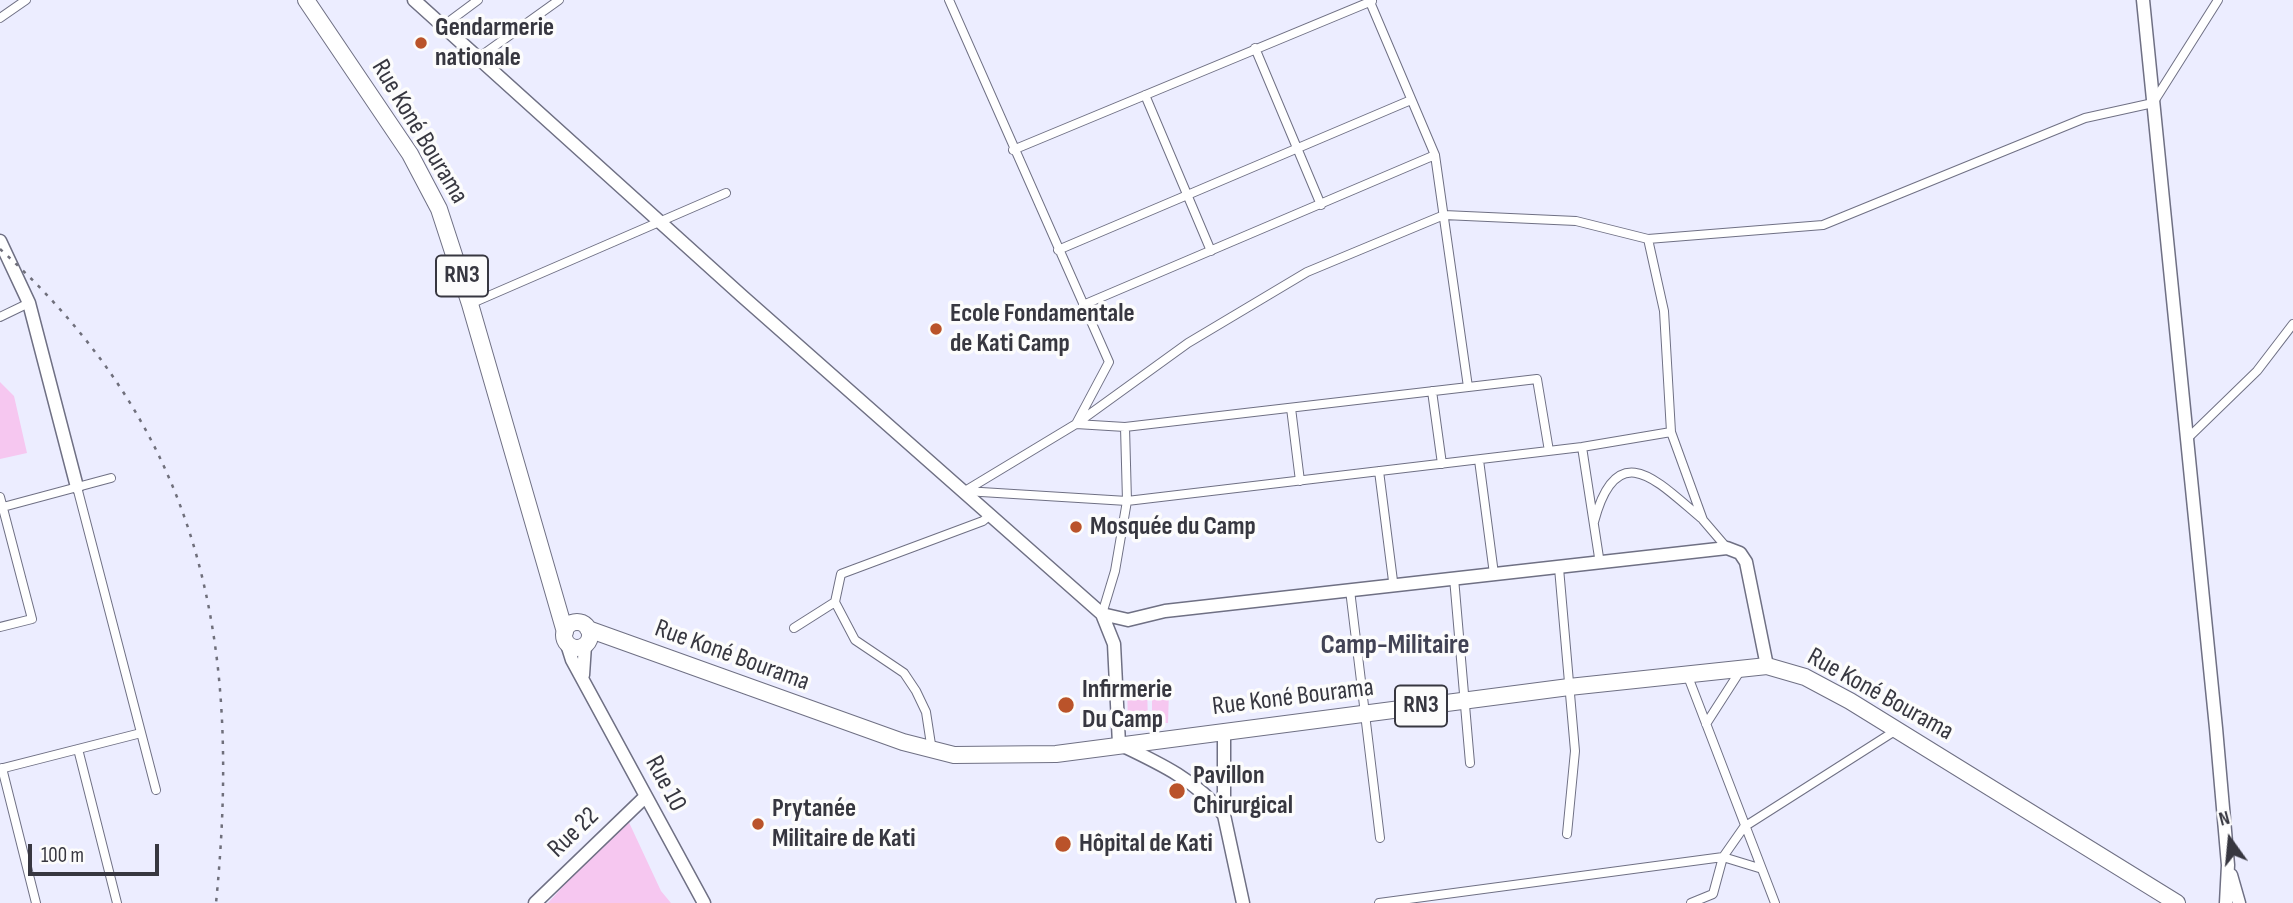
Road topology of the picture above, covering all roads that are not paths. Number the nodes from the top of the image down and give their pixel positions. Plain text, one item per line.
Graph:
1 (26, 0) edge
2 (306, 0) edge
3 (414, 0) edge
4 (478, 0) edge
5 (559, 0) edge
6 (949, 0) edge
7 (2143, 0) edge
8 (2218, 0) edge
9 (1372, 1) edge
10 (0, 18) edge
11 (443, 26) junction
12 (1255, 48) junction
13 (478, 58) junction
14 (1145, 95) junction
15 (1411, 100) junction
16 (2153, 103) junction
17 (1297, 149) junction
18 (1013, 150) junction
19 (1435, 155) junction
20 (726, 193) dead end
21 (1188, 196) junction
22 (1321, 205) junction
23 (1444, 215) junction
24 (660, 222) junction
25 (1648, 239) junction
26 (0, 241) edge
27 (1058, 250) junction
28 (1211, 251) junction
29 (29, 303) junction
30 (470, 304) junction
31 (1083, 305) junction
32 (1, 313) edge
33 (2293, 324) edge
34 (1468, 387) junction
35 (1432, 391) junction
36 (1292, 408) junction
37 (1076, 424) junction
38 (1125, 427) junction
39 (1671, 432) junction
40 (2188, 438) junction
41 (1583, 447) junction
42 (1549, 451) junction
43 (1479, 460) junction
44 (1442, 464) junction
45 (1379, 471) junction
46 (111, 478) dead end
47 (1300, 481) junction
48 (77, 487) junction
49 (965, 491) junction
50 (0, 497) edge
51 (1127, 501) junction
52 (3, 507) junction
53 (991, 514) junction
54 (1703, 520) junction
55 (1594, 522) junction
56 (1727, 548) junction
57 (1600, 564) junction
58 (1559, 568) junction
59 (1494, 574) junction
60 (1454, 578) junction
61 (1393, 581) dead end
62 (550, 582) junction
63 (1350, 590) junction
64 (835, 602) junction
65 (1102, 614) junction
66 (1142, 617) junction
67 (0, 627) edge
68 (794, 628) dead end
69 (585, 635) junction
70 (565, 636) junction
71 (1115, 643) junction
72 (1767, 666) junction
73 (1742, 668) junction
74 (1687, 674) junction
75 (587, 686) junction
76 (1570, 687) junction
77 (1465, 701) junction
78 (1365, 713) junction
79 (1706, 724) junction
80 (1898, 729) junction
81 (1224, 731) junction
82 (141, 733) junction
83 (1119, 744) junction
84 (78, 749) junction
85 (932, 751) junction
86 (1470, 763) dead end
87 (1, 769) edge
88 (1223, 789) junction
89 (156, 790) dead end
90 (645, 797) junction
91 (1211, 798) junction
92 (1224, 815) junction
93 (1744, 827) junction
94 (1567, 834) dead end
95 (1380, 838) dead end
96 (1723, 857) junction
97 (2228, 865) junction
98 (1759, 868) junction
99 (1399, 902) edge
100 (36, 903) edge
101 (117, 903) edge
102 (535, 903) edge
103 (704, 903) edge
104 (1243, 903) edge
105 (1379, 903) edge
106 (1691, 903) edge
107 (1775, 903) edge
108 (2177, 903) edge
109 (2226, 903) edge
110 (2239, 903) edge

1 - 10 street
2 - 30 highway, Rue Koné Bourama / RN3
3 - 11 street
4 - 11 street
5 - 13 street
6 - 18 street
7 - 16 street
8 - 16 street
9 - 12 street
9 - 15 street
11 - 13 street
12 - 14 street
12 - 17 street
13 - 24 street
14 - 18 street
14 - 21 street
15 - 17 street
15 - 19 street
16 - 25 street
16 - 40 street
17 - 21 street
17 - 22 street
18 - 27 street
19 - 22 street
19 - 23 street
20 - 24 street
21 - 27 street
21 - 28 street
22 - 28 street
23 - 25 street
23 - 34 street
23 - 37 street
24 - 30 street
24 - 49 street
25 - 39 street
26 - 29 street
27 - 31 street
28 - 31 street
29 - 32 street
29 - 48 street
30 - 62 highway, Rue Koné Bourama / RN3
31 - 37 street
33 - 40 street
34 - 35 street
34 - 42 street
35 - 36 street
35 - 44 street
36 - 38 street
36 - 47 street
37 - 38 street
37 - 49 street
38 - 51 street
39 - 41 street
39 - 54 street
40 - 97 street
41 - 42 street
41 - 55 street
42 - 43 street
43 - 44 street
43 - 59 street
44 - 45 street
45 - 47 street
45 - 61 street
46 - 48 street
47 - 51 street
48 - 52 street
48 - 82 street
49 - 51 street
49 - 53 street
50 - 52 street
51 - 65 street
52 - 67 street
53 - 64 street
53 - 65 street
54 - 55 street
54 - 56 street
55 - 57 street
56 - 57 street
56 - 72 street
57 - 58 street
58 - 59 street
58 - 76 street
59 - 60 street
60 - 63 street
60 - 77 street
62 - 69 highway, Rue Koné Bourama / RN3
62 - 70 highway, Rue Koné Bourama / RN3
63 - 66 street
63 - 78 street
64 - 68 street
64 - 85 street
65 - 66 street
65 - 71 street
66 - 71 street
69 - 70 highway
69 - 75 street, Rue 10
69 - 85 highway, Rue Koné Bourama / RN3
70 - 75 street, Rue 10
71 - 83 street
72 - 73 highway, Rue Koné Bourama / RN3
72 - 80 highway, Rue Koné Bourama / RN3
73 - 74 highway, Rue Koné Bourama / RN3
73 - 79 street
74 - 76 highway, Rue Koné Bourama / RN3
74 - 79 street
75 - 90 street, Rue 10
76 - 77 highway, Rue Koné Bourama / RN3
76 - 94 street
77 - 78 highway, Rue Koné Bourama / RN3
77 - 86 street
78 - 81 highway, Rue Koné Bourama / RN3
78 - 95 street
79 - 93 street
80 - 93 street
80 - 108 highway, Rue Koné Bourama / RN3
81 - 83 highway, Rue Koné Bourama / RN3
81 - 88 street
82 - 84 street
82 - 89 street
83 - 85 highway, Rue Koné Bourama / RN3
83 - 91 street
84 - 87 street
84 - 101 street
87 - 100 street
88 - 91 street
88 - 92 street
90 - 102 street, Rue 22
90 - 103 street, Rue 10
91 - 92 street
92 - 104 street
93 - 96 street
93 - 98 street
96 - 98 street
96 - 99 street
96 - 106 street
97 - 109 street
97 - 110 street
98 - 107 street
99 - 105 street

